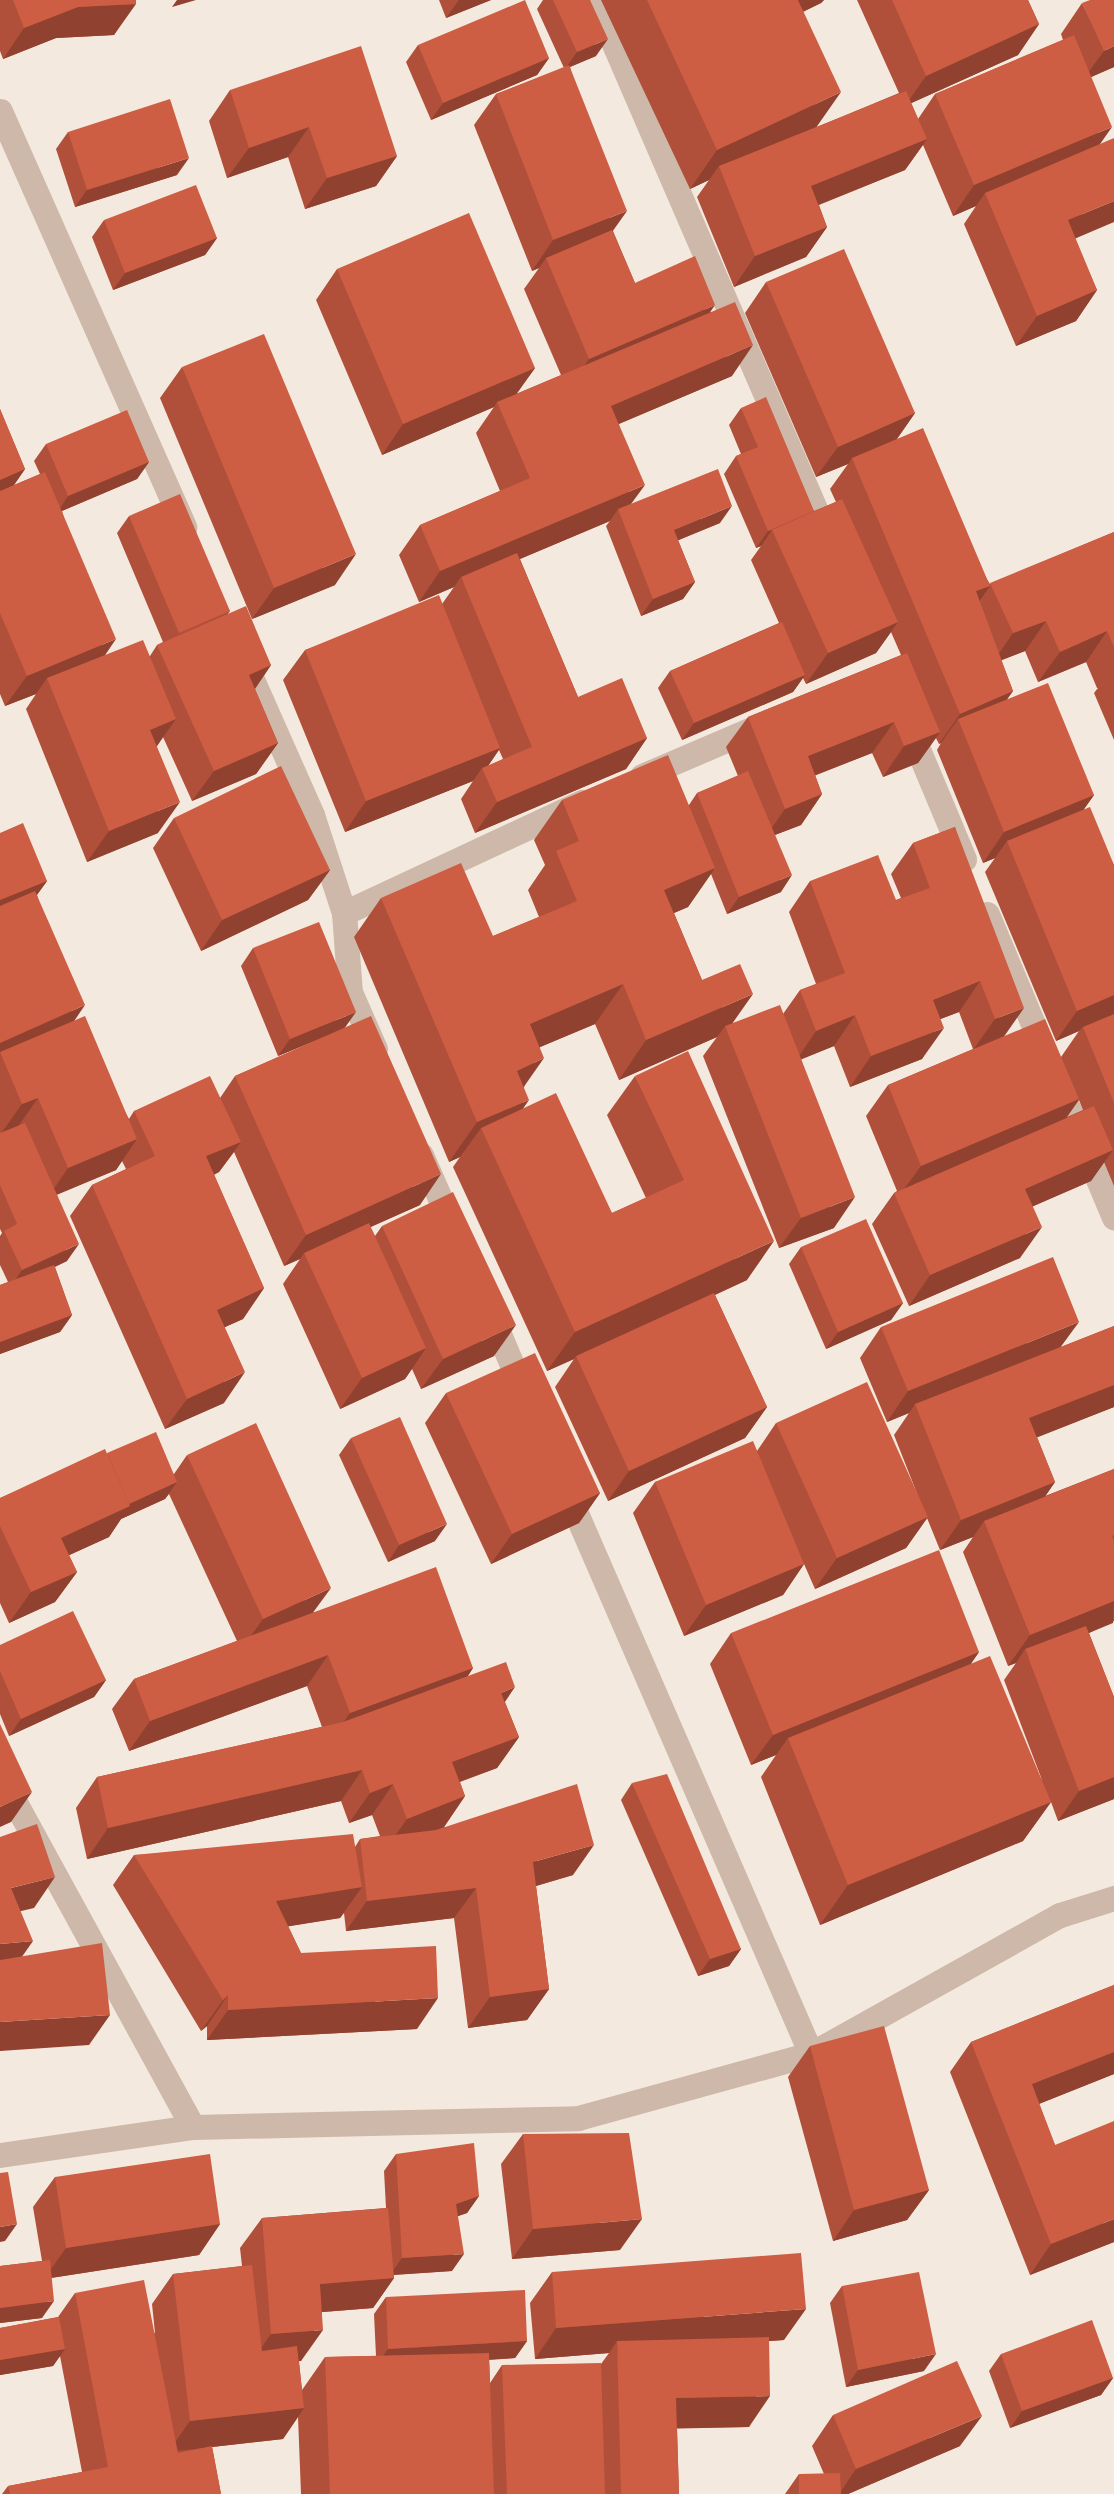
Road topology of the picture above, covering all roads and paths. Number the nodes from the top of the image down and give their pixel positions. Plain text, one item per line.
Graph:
1 (595, 0) edge
2 (0, 110) edge
3 (200, 562) edge
4 (838, 563) edge
5 (232, 634) edge
6 (901, 708) edge
7 (780, 717) edge
8 (344, 914) junction
9 (390, 1083) edge
10 (406, 1120) edge
11 (1114, 1217) edge
12 (461, 1248) edge
13 (477, 1284) edge
14 (533, 1413) edge
15 (557, 1468) edge
16 (0, 1775) edge
17 (1114, 1898) edge
18 (811, 2054) junction
19 (194, 2127) junction
20 (0, 2155) edge

1 - 4 street
2 - 3 street
5 - 8 street
6 - 11 street
7 - 8 street
8 - 9 street
10 - 12 street
13 - 14 street
15 - 18 street
16 - 19 street
17 - 18 street
18 - 19 street
19 - 20 street

